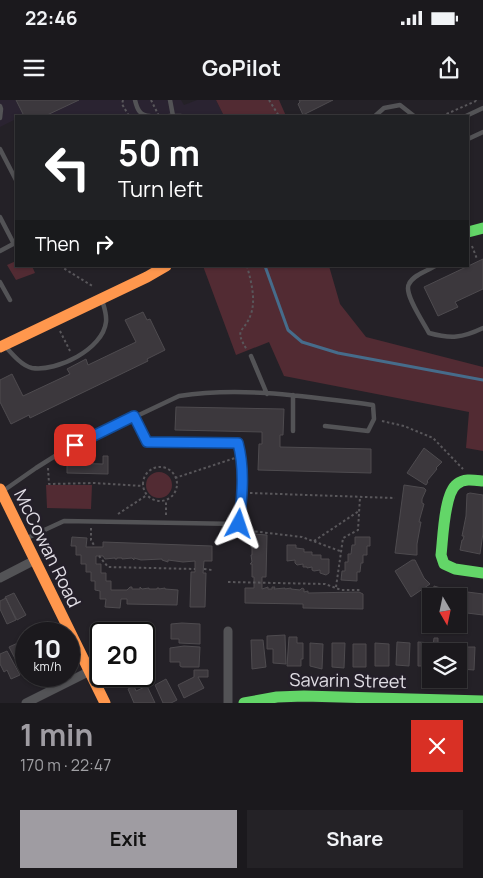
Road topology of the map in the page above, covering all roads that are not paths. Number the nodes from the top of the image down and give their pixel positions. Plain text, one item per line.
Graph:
1 (135, 100) edge
2 (170, 100) edge
3 (0, 106) edge
4 (482, 109) edge
5 (145, 115) edge
6 (173, 115) edge
7 (376, 115) edge
8 (413, 115) edge
9 (468, 115) edge
10 (0, 117) edge
11 (483, 132) edge
12 (469, 139) edge
13 (0, 149) edge
14 (15, 178) edge
15 (0, 217) edge
16 (483, 228) edge
17 (469, 232) edge
18 (15, 243) edge
19 (0, 251) edge
20 (164, 267) edge
21 (433, 267) edge
22 (0, 282) edge
23 (102, 299) junction
24 (10, 300) dead end
25 (483, 328) edge
26 (2, 346) edge
27 (251, 356) road end
28 (267, 394) junction
29 (293, 395) junction
30 (134, 416) junction
31 (325, 426) dead end
32 (293, 431) dead end
33 (483, 481) edge
34 (1, 490) edge
35 (24, 540) junction
36 (35, 560) junction
37 (483, 573) edge
38 (0, 578) edge
39 (228, 631) dead end
40 (90, 671) joint
41 (98, 687) edge
42 (483, 702) edge
43 (26, 703) edge
44 (105, 703) edge
45 (228, 703) edge
46 (244, 703) edge

1 - 5 lane
2 - 6 lane
3 - 10 lane
4 - 9 lane
7 - 8 lane
11 - 12 lane
13 - 14 lane
15 - 18 lane
16 - 17 street
18 - 19 lane
20 - 23 street
21 - 25 lane
22 - 24 lane
23 - 26 street
23 - 26 lane
27 - 28 lane
28 - 29 lane
28 - 30 lane
29 - 31 lane
29 - 32 lane
30 - 34 lane
30 - 35 lane
33 - 37 street
34 - 35 street, McCowan Road
35 - 36 street, McCowan Road
36 - 38 street
36 - 40 street, McCowan Road
39 - 45 street
40 - 43 street
41 - 44 street, McCowan Road
42 - 46 street, Savarin Street

